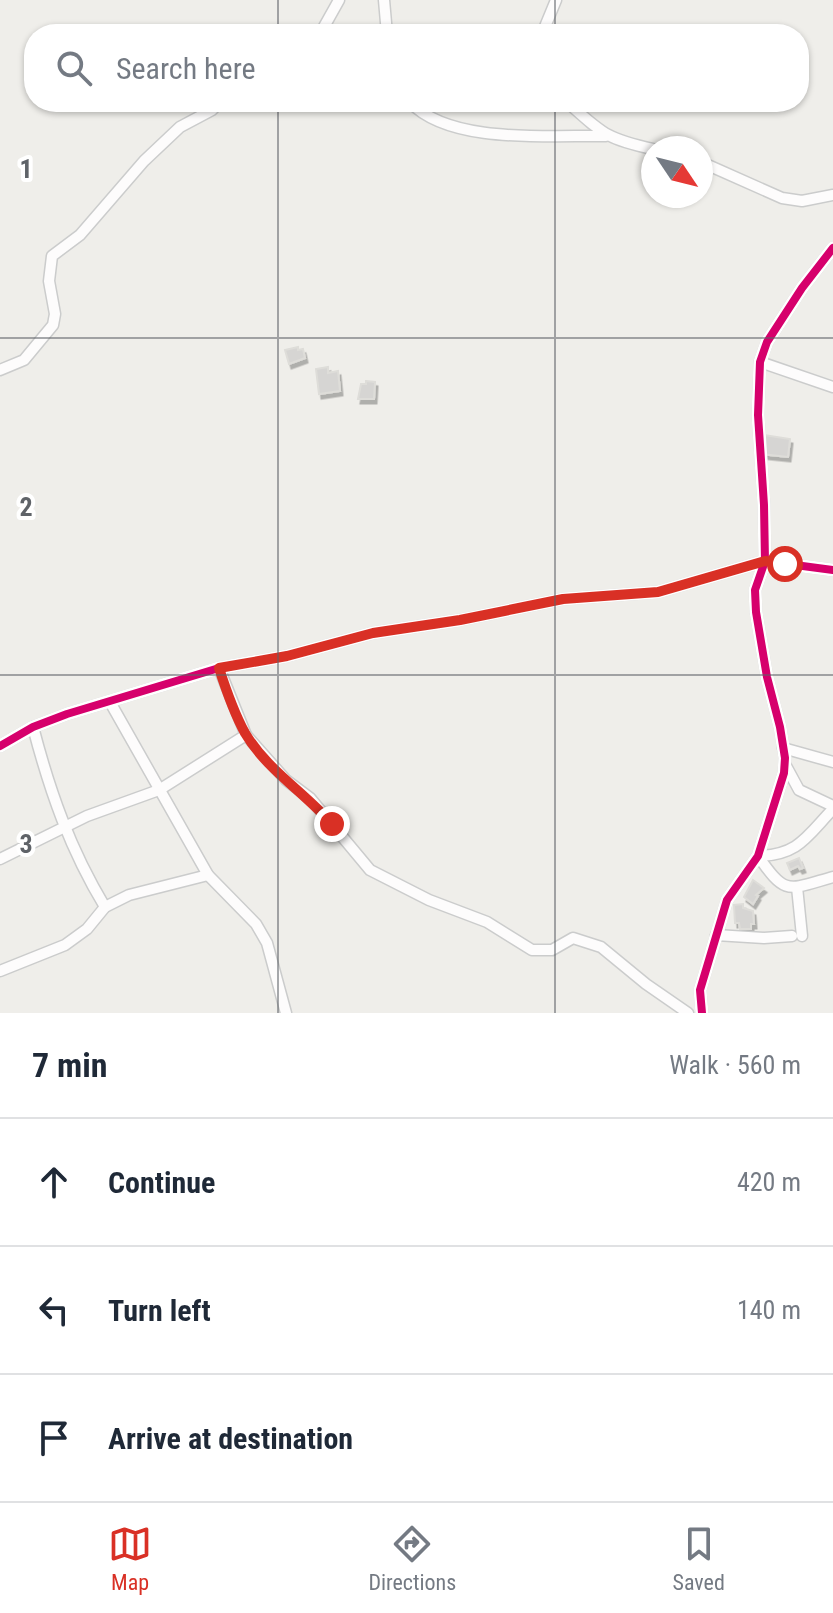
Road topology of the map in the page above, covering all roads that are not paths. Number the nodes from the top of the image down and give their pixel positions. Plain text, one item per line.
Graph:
1 (339, 0) edge
2 (384, 0) edge
3 (556, 0) edge
4 (326, 24) edge
5 (386, 24) edge
6 (546, 24) edge
7 (208, 112) edge
8 (419, 112) edge
9 (578, 112) edge
10 (606, 136) junction
11 (641, 147) edge
12 (713, 167) edge
13 (833, 195) edge
14 (833, 248) edge
15 (760, 362) junction
16 (0, 370) edge
17 (833, 387) edge
18 (765, 561) junction
19 (833, 570) edge
20 (219, 668) junction
21 (110, 702) junction
22 (33, 727) junction
23 (246, 735) junction
24 (0, 746) edge
25 (783, 748) junction
26 (785, 762) junction
27 (833, 762) edge
28 (159, 790) junction
29 (833, 808) edge
30 (64, 827) junction
31 (758, 856) junction
32 (0, 859) edge
33 (208, 875) junction
34 (833, 877) edge
35 (797, 887) junction
36 (105, 907) junction
37 (716, 935) junction
38 (0, 971) edge
39 (695, 1012) edge
40 (286, 1013) edge

1 - 4 street
2 - 5 street
3 - 6 street
7 - 16 street
8 - 10 street
9 - 10 street
10 - 11 street
12 - 13 street
14 - 15 street
15 - 17 street
15 - 18 street
18 - 19 street
18 - 20 street
18 - 25 street
20 - 21 street
20 - 23 street
21 - 22 street
21 - 28 street
22 - 24 street
22 - 30 street
23 - 28 street
23 - 39 street
25 - 26 street
25 - 27 street
26 - 29 street
26 - 31 street
28 - 30 street
28 - 33 street
29 - 31 street
30 - 32 street
30 - 36 street
31 - 35 street
31 - 37 street
33 - 36 street
33 - 40 street
34 - 35 street
35 - 37 street
36 - 38 street
37 - 39 street

